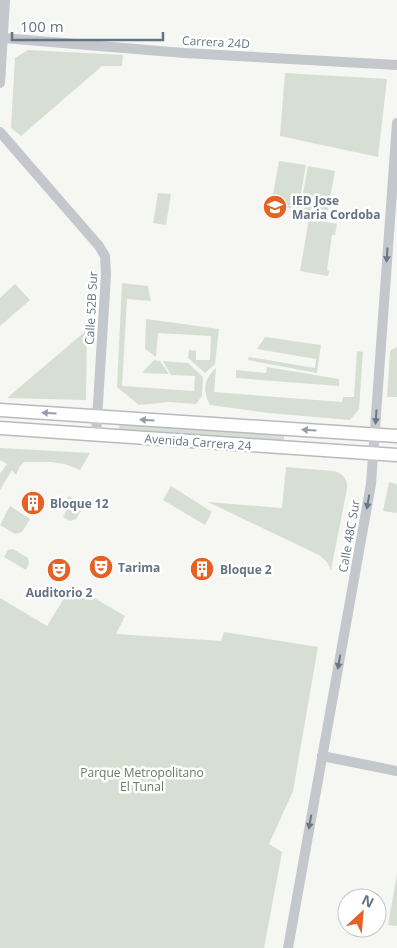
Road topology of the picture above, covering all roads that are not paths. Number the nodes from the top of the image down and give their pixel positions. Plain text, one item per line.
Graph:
1 (5, 0) edge
2 (3, 38) junction
3 (397, 65) edge
4 (0, 83) edge
5 (397, 123) edge
6 (0, 132) edge
7 (396, 136) edge
8 (0, 410) edge
9 (97, 416) junction
10 (0, 428) edge
11 (96, 435) junction
12 (375, 435) junction
13 (397, 436) edge
14 (374, 453) junction
15 (397, 455) edge
16 (322, 756) junction
17 (397, 771) edge
18 (288, 948) edge

1 - 2 street
2 - 3 street, Carrera 24D
2 - 4 street
5 - 7 street, Calle 48C Sur
6 - 9 street, Calle 52B Sur
7 -> 12 street, Calle 48C Sur
9 -> 8 main road, Avenida Carrera 24
9 - 11 street, Calle 52B Sur
12 -> 9 main road, Avenida Carrera 24
10 - 11 main road, Avenida Carrera 24
11 - 14 main road, Avenida Carrera 24
12 - 13 main road, Avenida Carrera 24
12 - 14 street, Calle 48C Sur
14 - 15 main road, Avenida Carrera 24
14 -> 16 street, Calle 48C Sur
16 - 17 street
16 -> 18 street, Calle 48C Sur

